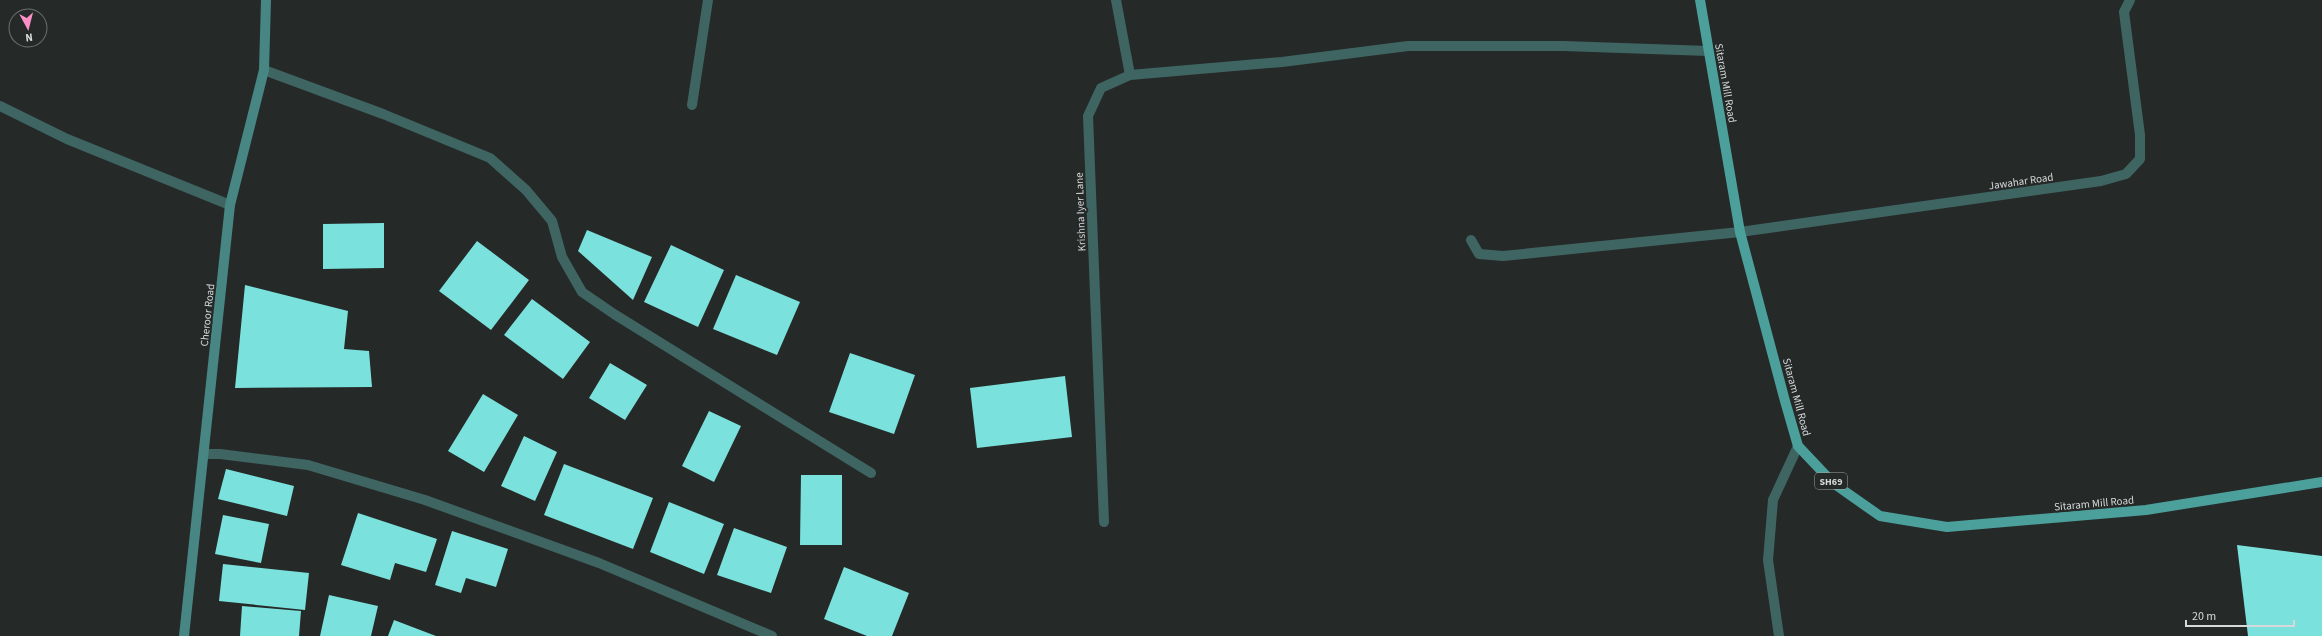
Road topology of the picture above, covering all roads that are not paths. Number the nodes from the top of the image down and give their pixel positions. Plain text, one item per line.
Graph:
1 (266, 0) edge
2 (708, 0) edge
3 (1116, 0) edge
4 (1700, 0) edge
5 (2130, 0) edge
6 (1708, 51) junction
7 (264, 70) junction
8 (1130, 75) junction
9 (692, 105) dead end
10 (0, 106) edge
11 (230, 205) junction
12 (1740, 232) junction
13 (1471, 240) dead end
14 (1798, 446) junction
15 (205, 454) junction
16 (871, 473) dead end
17 (2322, 482) edge
18 (1104, 522) dead end
19 (184, 636) edge
20 (772, 636) edge
21 (1779, 636) edge

1 - 7 main road, Cheroor Road
2 - 9 street
3 - 8 street
4 - 6 main road, Sitaram Mill Road / SH69
5 - 12 street, Jawahar Road
6 - 8 street, Krishna Iyer Lane
6 - 12 main road, Sitaram Mill Road / SH69
7 - 11 main road, Cheroor Road
7 - 16 street
8 - 18 street, Krishna Iyer Lane
10 - 11 street
11 - 15 main road, Cheroor Road
12 - 13 street, Jawahar Road
12 - 14 main road, Sitaram Mill Road / SH69
14 - 17 main road, Sitaram Mill Road / SH69
14 - 21 street
15 - 19 main road, Cheroor Road
15 - 20 street

